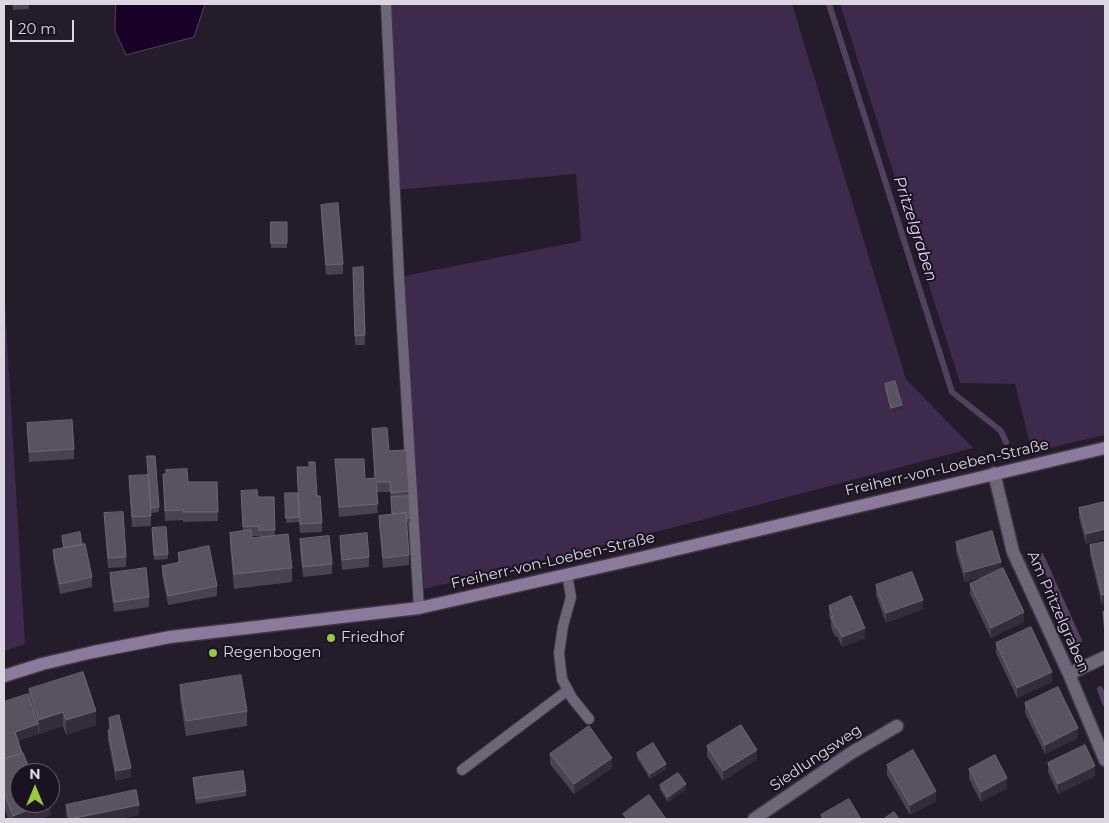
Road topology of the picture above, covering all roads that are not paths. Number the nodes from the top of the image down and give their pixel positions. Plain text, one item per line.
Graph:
1 (386, 4) edge
2 (1105, 448) edge
3 (994, 473) junction
4 (567, 574) junction
5 (419, 608) junction
6 (1105, 657) edge
7 (1069, 674) junction
8 (4, 676) edge
9 (568, 690) junction
10 (589, 719) dead end
11 (897, 726) dead end
12 (1105, 760) edge
13 (462, 770) dead end
14 (754, 819) edge

1 - 5 lane
2 - 3 main road, Freiherr-von-Loeben-Straße
3 - 4 main road, Freiherr-von-Loeben-Straße
3 - 7 street, Am Pritzelgraben
4 - 5 main road, Freiherr-von-Loeben-Straße
4 - 9 lane
5 - 8 main road, Freiherr-von-Loeben-Straße
6 - 7 street
7 - 12 street, Am Pritzelgraben
9 - 10 lane
9 - 13 lane
11 - 14 street, Siedlungsweg

